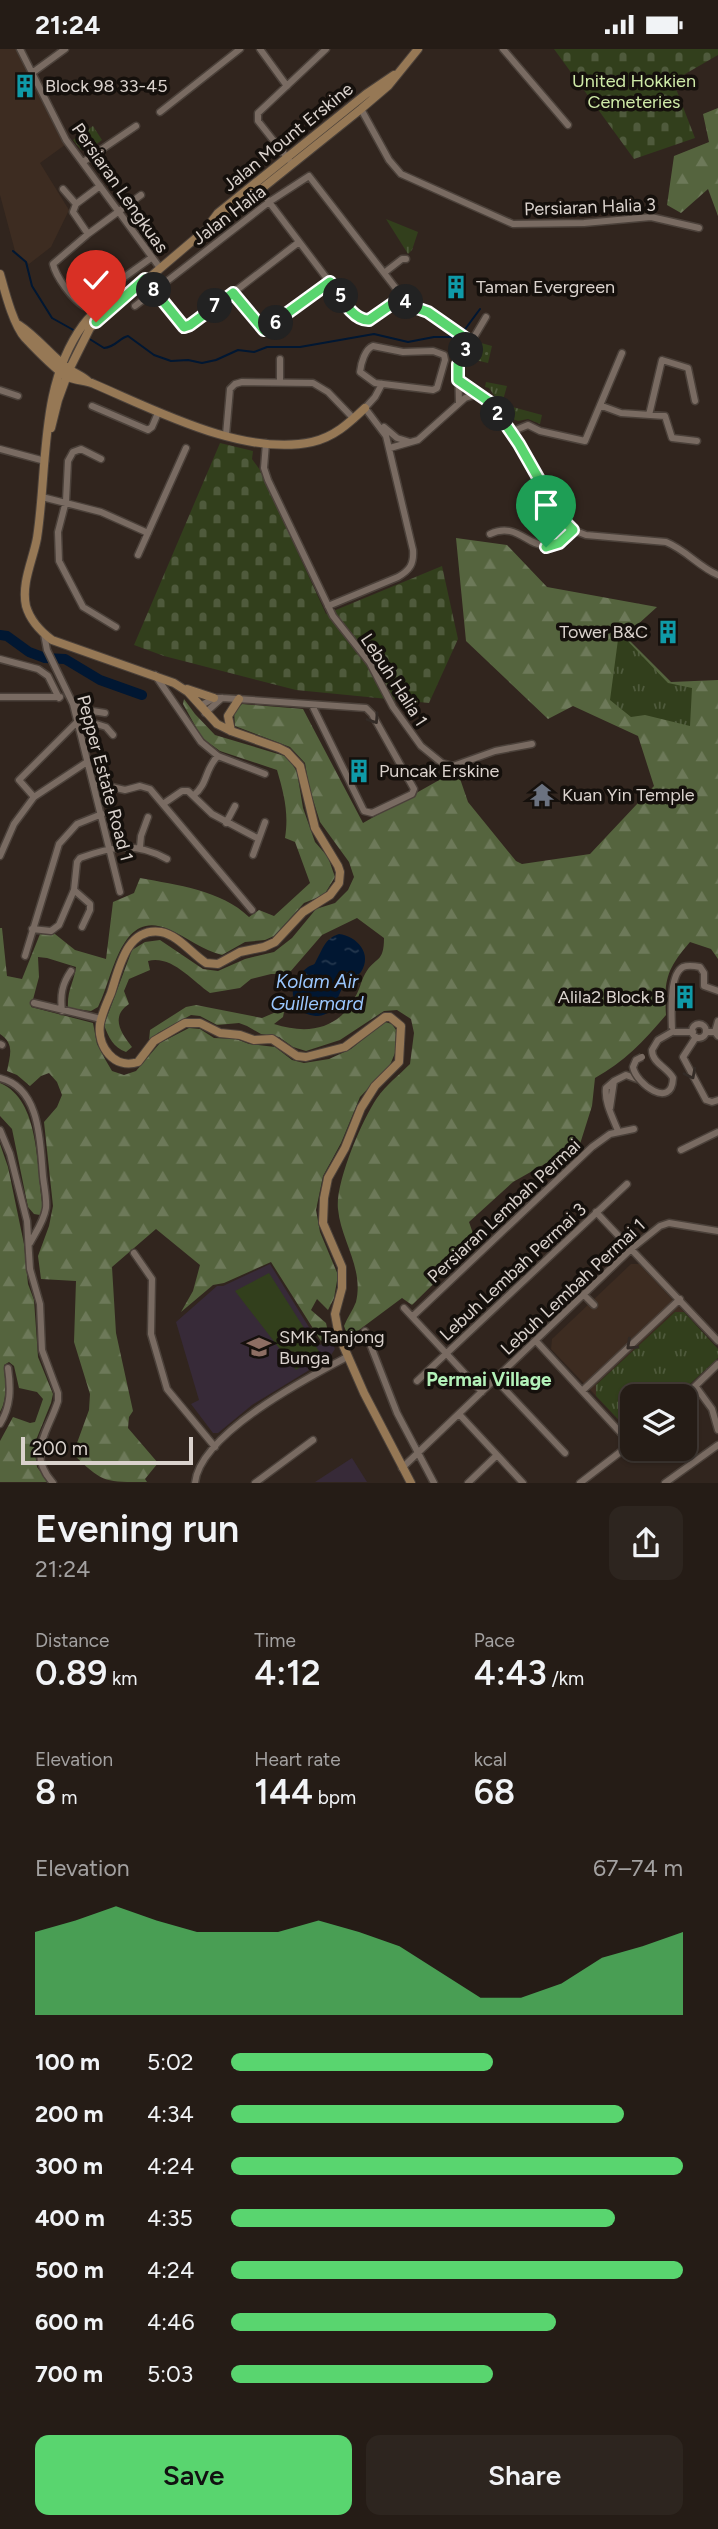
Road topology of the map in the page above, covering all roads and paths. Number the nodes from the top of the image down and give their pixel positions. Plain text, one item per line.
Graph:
1 (20, 49) edge
2 (65, 49) edge
3 (240, 49) edge
4 (260, 49) edge
5 (326, 49) edge
6 (418, 49) edge
7 (503, 49) edge
8 (32, 73) junction
9 (396, 73) junction
10 (287, 86) junction
11 (371, 92) junction
12 (361, 109) junction
13 (160, 112) dead end
14 (568, 125) dead end
15 (136, 126) dead end
16 (320, 131) junction
17 (290, 161) junction
18 (83, 162) junction
19 (274, 169) junction
20 (100, 186) junction
21 (63, 189) dead end
22 (260, 190) junction
23 (141, 195) dead end
24 (269, 202) junction
25 (76, 204) junction
26 (230, 204) junction
27 (119, 212) junction
28 (699, 227) dead end
29 (203, 232) junction
30 (88, 234) junction
31 (299, 242) junction
32 (151, 258) junction
33 (406, 259) dead end
34 (160, 268) junction
35 (384, 273) junction
36 (0, 274) edge
37 (145, 279) junction
38 (330, 282) junction
39 (154, 291) junction
40 (233, 293) junction
41 (3, 294) edge
42 (402, 297) junction
43 (135, 306) dead end
44 (486, 317) dead end
45 (471, 342) junction
46 (622, 353) dead end
47 (280, 359) dead end
48 (65, 370) junction
49 (458, 380) junction
50 (90, 382) junction
51 (280, 382) junction
52 (382, 384) junction
53 (0, 390) edge
54 (60, 394) junction
55 (18, 396) dead end
56 (483, 396) junction
57 (695, 401) dead end
58 (459, 403) junction
59 (602, 405) junction
60 (92, 406) dead end
61 (365, 408) junction
62 (158, 413) junction
63 (649, 415) junction
64 (354, 419) junction
65 (376, 422) junction
66 (510, 432) junction
67 (226, 435) junction
68 (697, 441) dead end
69 (265, 443) junction
70 (412, 443) junction
71 (47, 444) junction
72 (186, 448) dead end
73 (390, 448) junction
74 (0, 449) edge
75 (101, 459) dead end
76 (44, 461) junction
77 (42, 497) junction
78 (66, 502) junction
79 (573, 530) junction
80 (148, 533) junction
81 (490, 534) dead end
82 (138, 555) dead end
83 (718, 575) edge
84 (328, 606) junction
85 (116, 627) dead end
86 (44, 634) junction
87 (0, 659) edge
88 (155, 675) junction
89 (181, 687) junction
90 (68, 695) junction
91 (0, 697) edge
92 (59, 698) junction
93 (218, 698) junction
94 (239, 699) junction
95 (72, 704) junction
96 (312, 705) junction
97 (203, 709) junction
98 (105, 713) dead end
99 (77, 720) junction
100 (231, 731) junction
101 (113, 735) dead end
102 (532, 744) dead end
103 (218, 756) junction
104 (87, 762) junction
105 (265, 774) dead end
106 (94, 783) junction
107 (194, 795) junction
108 (34, 797) junction
109 (163, 804) junction
110 (235, 806) dead end
111 (102, 814) junction
112 (148, 817) dead end
113 (265, 822) dead end
114 (226, 823) junction
115 (257, 838) junction
116 (140, 847) junction
117 (110, 850) junction
118 (253, 855) dead end
119 (0, 856) edge
120 (167, 859) dead end
121 (74, 890) junction
122 (120, 892) dead end
123 (252, 910) dead end
124 (82, 927) dead end
125 (32, 929) junction
126 (24, 956) dead end
127 (71, 971) dead end
128 (718, 991) edge
129 (34, 1003) dead end
130 (62, 1011) junction
131 (101, 1019) junction
132 (718, 1021) edge
133 (706, 1031) junction
134 (673, 1032) junction
135 (694, 1034) junction
136 (716, 1034) edge
137 (0, 1078) edge
138 (718, 1100) edge
139 (635, 1129) dead end
140 (0, 1130) edge
141 (618, 1131) junction
142 (718, 1132) edge
143 (681, 1150) dead end
144 (627, 1184) dead end
145 (596, 1212) junction
146 (718, 1231) edge
147 (29, 1245) junction
148 (630, 1250) junction
149 (134, 1253) dead end
150 (584, 1295) junction
151 (680, 1299) junction
152 (594, 1305) dead end
153 (404, 1308) dead end
154 (413, 1317) junction
155 (365, 1331) dead end
156 (536, 1341) junction
157 (718, 1341) edge
158 (447, 1354) junction
159 (347, 1357) junction
160 (718, 1364) edge
161 (8, 1368) dead end
162 (495, 1379) junction
163 (417, 1381) dead end
164 (697, 1386) edge
165 (697, 1388) edge
166 (582, 1391) junction
167 (482, 1392) junction
168 (459, 1413) junction
169 (0, 1425) edge
170 (718, 1430) edge
171 (620, 1431) edge
172 (313, 1440) dead end
173 (718, 1445) edge
174 (215, 1447) junction
175 (620, 1451) edge
176 (565, 1453) dead end
177 (417, 1454) junction
178 (497, 1455) junction
179 (402, 1468) junction
180 (53, 1482) edge
181 (195, 1482) edge
182 (255, 1482) edge
183 (411, 1482) edge
184 (434, 1482) edge
185 (468, 1482) edge
186 (523, 1482) edge
187 (580, 1482) edge
188 (665, 1482) edge

1 - 8 street, Persiaran Lengkuas
2 - 8 street
3 - 13 street
4 - 10 street
5 - 10 street
6 - 9 main road, Jalan Mount Erskine
7 - 14 street
8 - 18 street, Persiaran Lengkuas
9 - 11 main road, Jalan Mount Erskine
9 - 12 main road, Jalan Mount Erskine
10 - 17 street
11 - 12 main road
11 - 16 main road, Jalan Mount Erskine
12 - 16 main road
12 - 17 main road, Jalan Mount Erskine
12 - 28 street, Persiaran Halia 3
15 - 18 street
16 - 17 main road, Jalan Mount Erskine
17 - 19 main road, Jalan Mount Erskine
17 - 22 main road, Jalan Mount Erskine
18 - 20 street, Persiaran Lengkuas
19 - 22 main road
19 - 26 main road, Jalan Mount Erskine
20 - 25 street
20 - 27 street, Persiaran Lengkuas
21 - 25 street
22 - 24 street
22 - 26 main road
22 - 29 main road, Jalan Mount Erskine
23 - 27 street
24 - 31 street
24 - 35 street, Jalan Halia
24 - 39 street, Jalan Halia
25 - 30 street
26 - 29 main road, Jalan Mount Erskine
27 - 30 street
27 - 32 street, Persiaran Lengkuas
29 - 34 main road, Jalan Mount Erskine
30 - 32 street
31 - 38 street
31 - 40 street
32 - 34 street, Persiaran Lengkuas
33 - 35 street
34 - 37 main road, Jalan Mount Erskine
35 - 42 street
36 - 41 main road
37 - 39 street
37 - 48 main road, Jalan Mount Erskine
38 - 40 street
38 - 42 street
39 - 40 street
39 - 43 street, Jalan Halia
41 - 48 main road
42 - 45 street
44 - 45 street
45 - 49 street
46 - 59 street
47 - 51 street
48 - 50 main road
48 - 54 main road, Jalan Mount Erskine
48 - 71 main road, Jalan Mount Erskine
49 - 56 street
49 - 58 street
50 - 54 main road
50 - 62 main road
51 - 64 street
51 - 67 street
52 - 52 street
52 - 61 street
53 - 55 street
54 - 71 main road, Jalan Mount Erskine
56 - 58 street
56 - 66 street
57 - 63 street
58 - 70 street
59 - 63 street
59 - 66 street
60 - 62 street
61 - 64 main road
61 - 65 street
62 - 67 main road
63 - 68 street
64 - 69 main road
65 - 70 street
65 - 73 street
66 - 79 street
67 - 69 main road
69 - 84 street, Lebuh Halia 1
70 - 73 street
71 - 76 main road, Jalan Mount Erskine
72 - 80 street
73 - 84 street
74 - 76 street
75 - 78 street
76 - 77 main road, Jalan Mount Erskine
77 - 78 street
77 - 86 main road, Jalan Mount Erskine
78 - 80 street
78 - 85 street
79 - 81 street
79 - 83 street
80 - 82 street
84 - 102 street, Lebuh Halia 1
86 - 88 main road
86 - 90 street, Pepper Estate Road 1
87 - 92 street
88 - 89 main road
88 - 103 street
89 - 93 main road
89 - 97 main road
90 - 92 street
90 - 95 street, Pepper Estate Road 1
91 - 92 street
93 - 94 street
93 - 97 street
94 - 96 street
94 - 100 main road
95 - 98 street
95 - 99 street, Pepper Estate Road 1
96 -> 96 street
97 - 100 main road
99 - 101 street
99 - 104 street, Pepper Estate Road 1
99 - 108 street
100 - 131 main road
103 - 105 street
103 - 107 street
104 - 106 street, Pepper Estate Road 1
104 - 108 street
106 - 109 street
106 - 111 street, Pepper Estate Road 1
107 - 109 street
107 - 114 street
108 - 119 street
109 - 123 street
110 - 114 street
111 - 117 street, Pepper Estate Road 1
111 - 125 street
112 - 116 street
113 - 115 street
114 - 115 street
115 - 118 street
116 - 117 street
116 - 120 street
117 - 121 street
117 - 122 street, Pepper Estate Road 1
121 - 124 street
121 - 125 street
125 - 126 street
127 - 130 street
128 - 134 street
129 - 130 street
130 - 131 street
131 - 159 main road
132 - 136 street
133 - 135 street
133 - 135 street
133 - 136 street
134 - 135 street
134 - 141 street, bridge
135 -> 138 street
137 - 147 street
139 - 141 street, Persiaran Lembah Permai
140 - 147 street
141 - 154 street, Persiaran Lembah Permai
142 - 143 street
144 - 145 street, Lebuh Lembah Permai 3
145 - 148 street
145 - 158 street, Lebuh Lembah Permai 3
146 - 148 street, Lebuh Lembah Permai 1
147 - 180 street
148 - 150 street, Lebuh Lembah Permai 1
148 - 151 street
149 - 174 street
150 - 152 street
150 - 156 street, Lebuh Lembah Permai 1
151 - 157 street
151 -> 166 street
153 - 154 street
154 - 158 street
155 - 177 street
156 - 162 street, Lebuh Lembah Permai 1
156 - 166 street
158 - 163 street, Lebuh Lembah Permai 3
158 - 167 street
159 - 174 street
159 - 179 main road
160 - 164 street
161 - 169 street
162 - 167 street, Lebuh Lembah Permai 1
162 - 176 street
165 - 170 street
166 - 171 street
167 - 168 street, Lebuh Lembah Permai 1
168 - 177 street, Lebuh Lembah Permai 1
168 - 178 street
172 - 182 street
173 - 188 street
174 - 181 street
175 - 187 street
177 - 179 street, Lebuh Lembah Permai 1
177 - 184 street
178 - 185 street
178 - 186 street
179 - 183 main road

